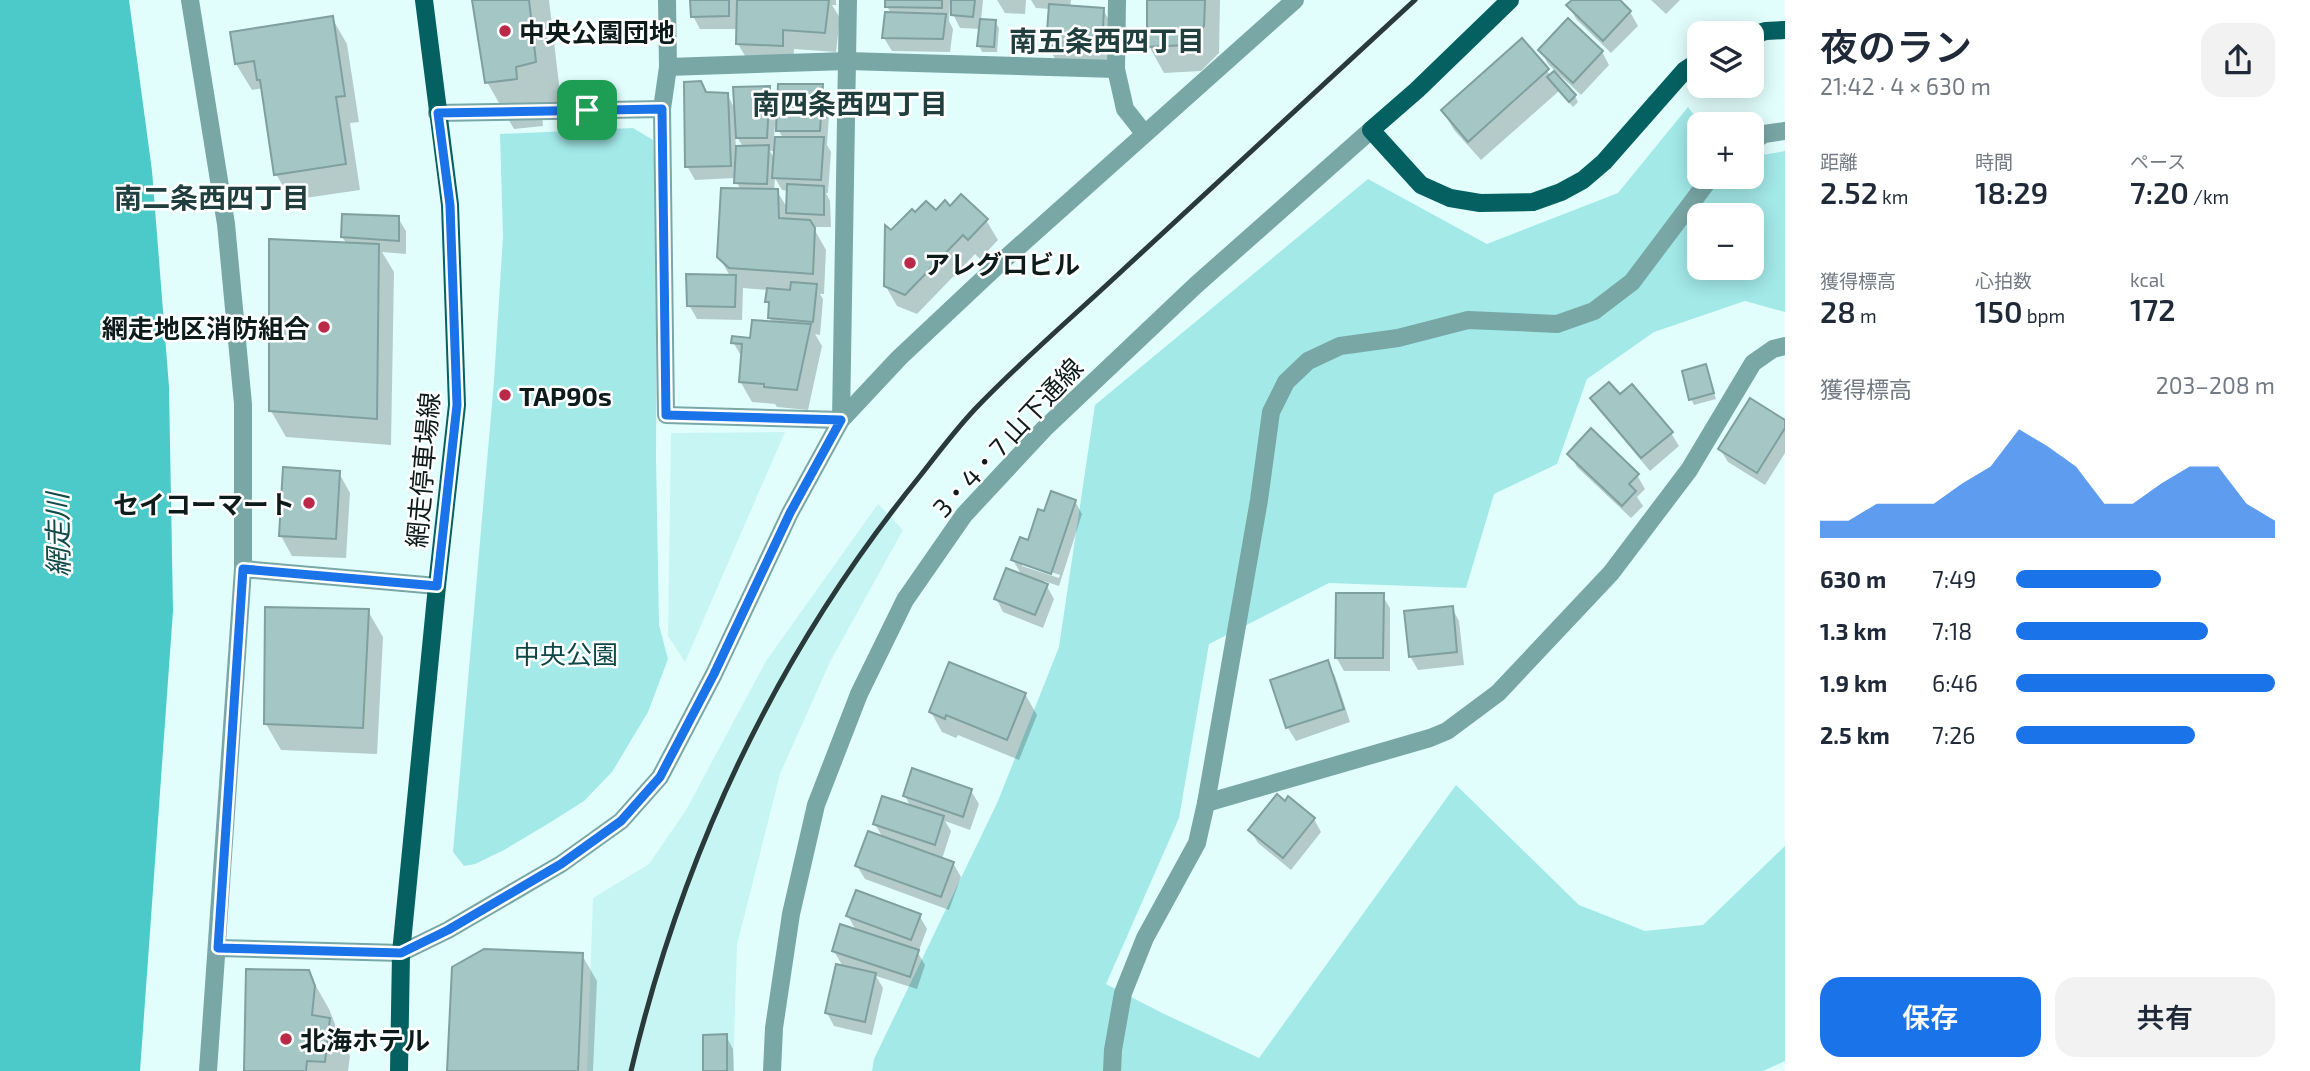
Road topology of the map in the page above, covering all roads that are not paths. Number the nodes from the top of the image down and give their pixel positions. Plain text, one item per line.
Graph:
1 (190, 0) edge
2 (424, 0) edge
3 (667, 0) edge
4 (848, 0) edge
5 (1117, 0) edge
6 (1295, 0) edge
7 (1510, 0) edge
8 (1785, 30) edge
9 (1764, 32) edge
10 (848, 61) junction
11 (668, 67) junction
12 (1115, 69) junction
13 (1687, 69) edge
14 (662, 109) junction
15 (438, 113) junction
16 (1371, 130) junction
17 (1785, 131) edge
18 (1143, 133) junction
19 (1764, 134) edge
20 (1702, 189) edge
21 (1785, 346) edge
22 (841, 420) junction
23 (243, 569) junction
24 (437, 586) junction
25 (1206, 803) junction
26 (218, 948) junction
27 (401, 953) junction
28 (208, 1071) edge
29 (399, 1071) edge
30 (772, 1071) edge
31 (1112, 1071) edge

1 - 23 street
2 - 15 main road, 網走停車場線
3 - 11 street
4 - 10 street
5 - 12 street
6 - 18 street
7 - 16 main road
8 - 9 main road
10 - 11 street
10 - 12 street
10 - 22 street
11 - 14 street
12 - 18 street
13 - 16 main road
14 - 15 street
14 - 22 street
15 - 24 main road, 網走停車場線
16 - 30 street, 3・4・7 山下通線
17 - 19 street
18 - 22 street
20 - 25 street
21 - 25 street
22 - 27 street
23 - 24 street
23 - 26 street
24 - 27 main road, 網走停車場線
25 - 31 street
26 - 27 street
26 - 28 street
27 - 29 main road, 網走停車場線

